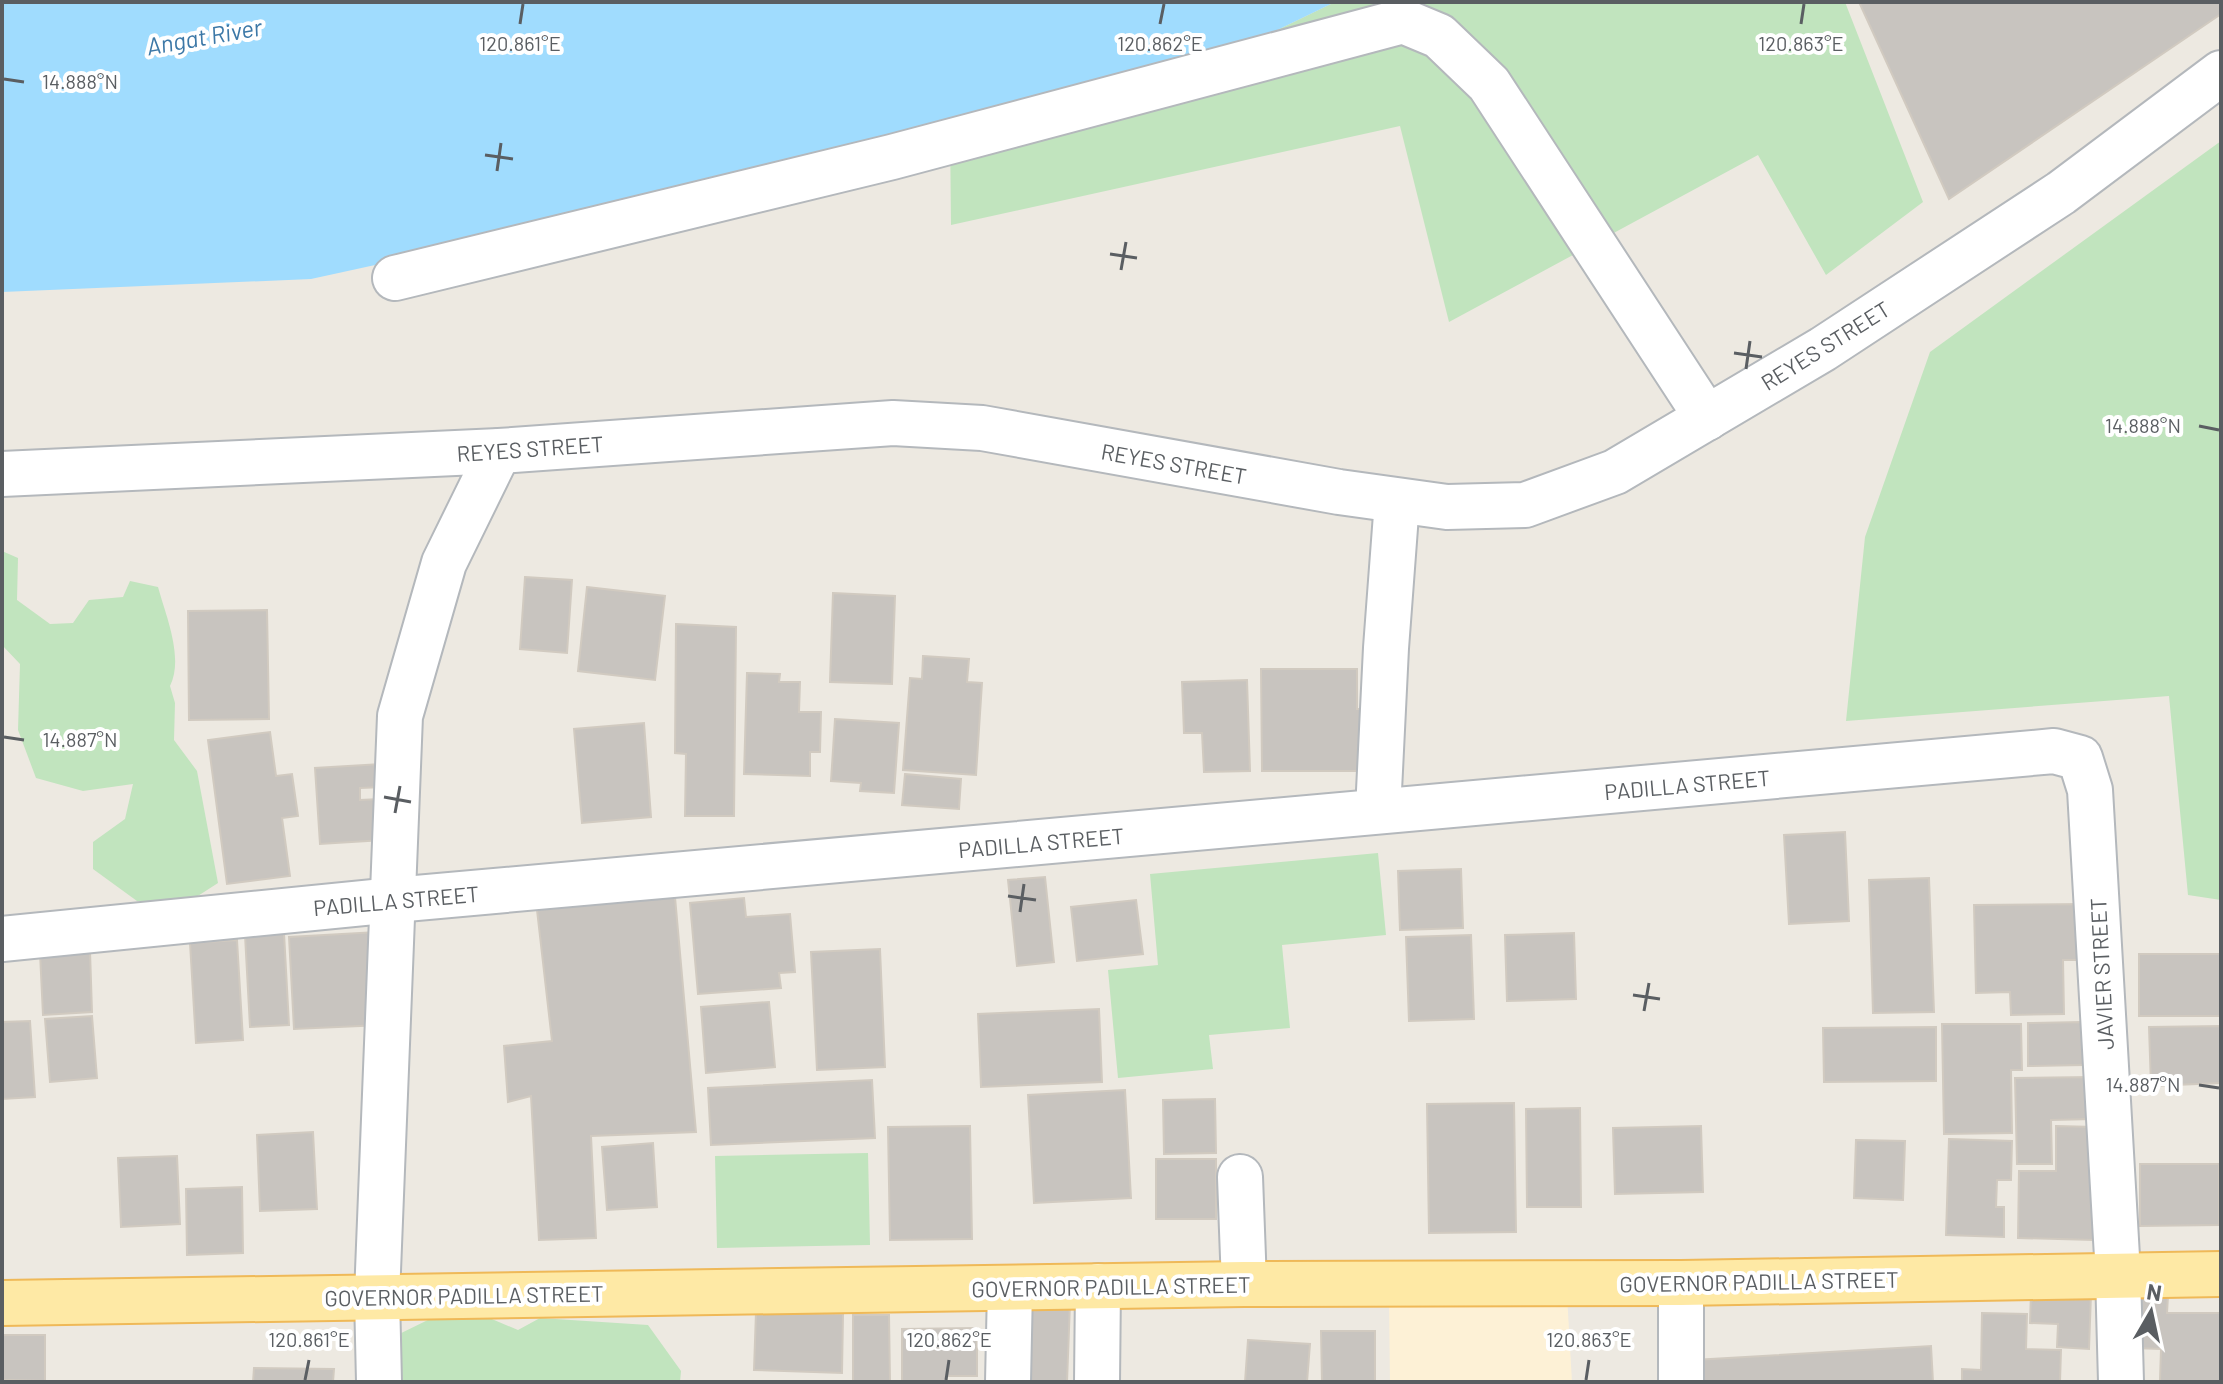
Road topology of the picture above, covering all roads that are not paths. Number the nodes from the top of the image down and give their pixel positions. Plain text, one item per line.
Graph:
1 (2221, 73) edge
2 (395, 278) dead end
3 (1707, 418) junction
4 (499, 451) junction
5 (2, 474) edge
6 (1397, 501) junction
7 (2080, 758) joint
8 (1378, 811) junction
9 (394, 900) junction
10 (2, 939) edge
11 (1240, 1177) dead end
12 (2118, 1274) junction
13 (2221, 1274) edge
14 (1681, 1283) junction
15 (1244, 1284) junction
16 (1098, 1286) junction
17 (1010, 1288) junction
18 (377, 1296) junction
19 (2, 1303) edge
20 (379, 1382) edge
21 (1008, 1382) edge
22 (1097, 1382) edge
23 (1681, 1382) edge
24 (2121, 1382) edge

1 - 3 street, REYES STREET
2 - 3 street
3 - 6 street, REYES STREET
4 - 5 street, REYES STREET
4 - 6 street, REYES STREET
4 - 9 street
6 - 8 street
7 - 8 street, PADILLA STREET
7 - 12 street, JAVIER STREET
8 - 9 street, PADILLA STREET
9 - 10 street, PADILLA STREET
9 - 18 street
11 - 15 street
12 - 13 main road, GOVERNOR PADILLA STREET
12 - 14 main road, GOVERNOR PADILLA STREET
12 - 24 street, JAVIER STREET
14 - 15 main road, GOVERNOR PADILLA STREET
14 - 23 street
15 - 16 main road, GOVERNOR PADILLA STREET
16 - 17 main road, GOVERNOR PADILLA STREET
16 - 22 street
17 - 18 main road, GOVERNOR PADILLA STREET
17 - 21 street
18 - 19 main road, GOVERNOR PADILLA STREET
18 - 20 street

